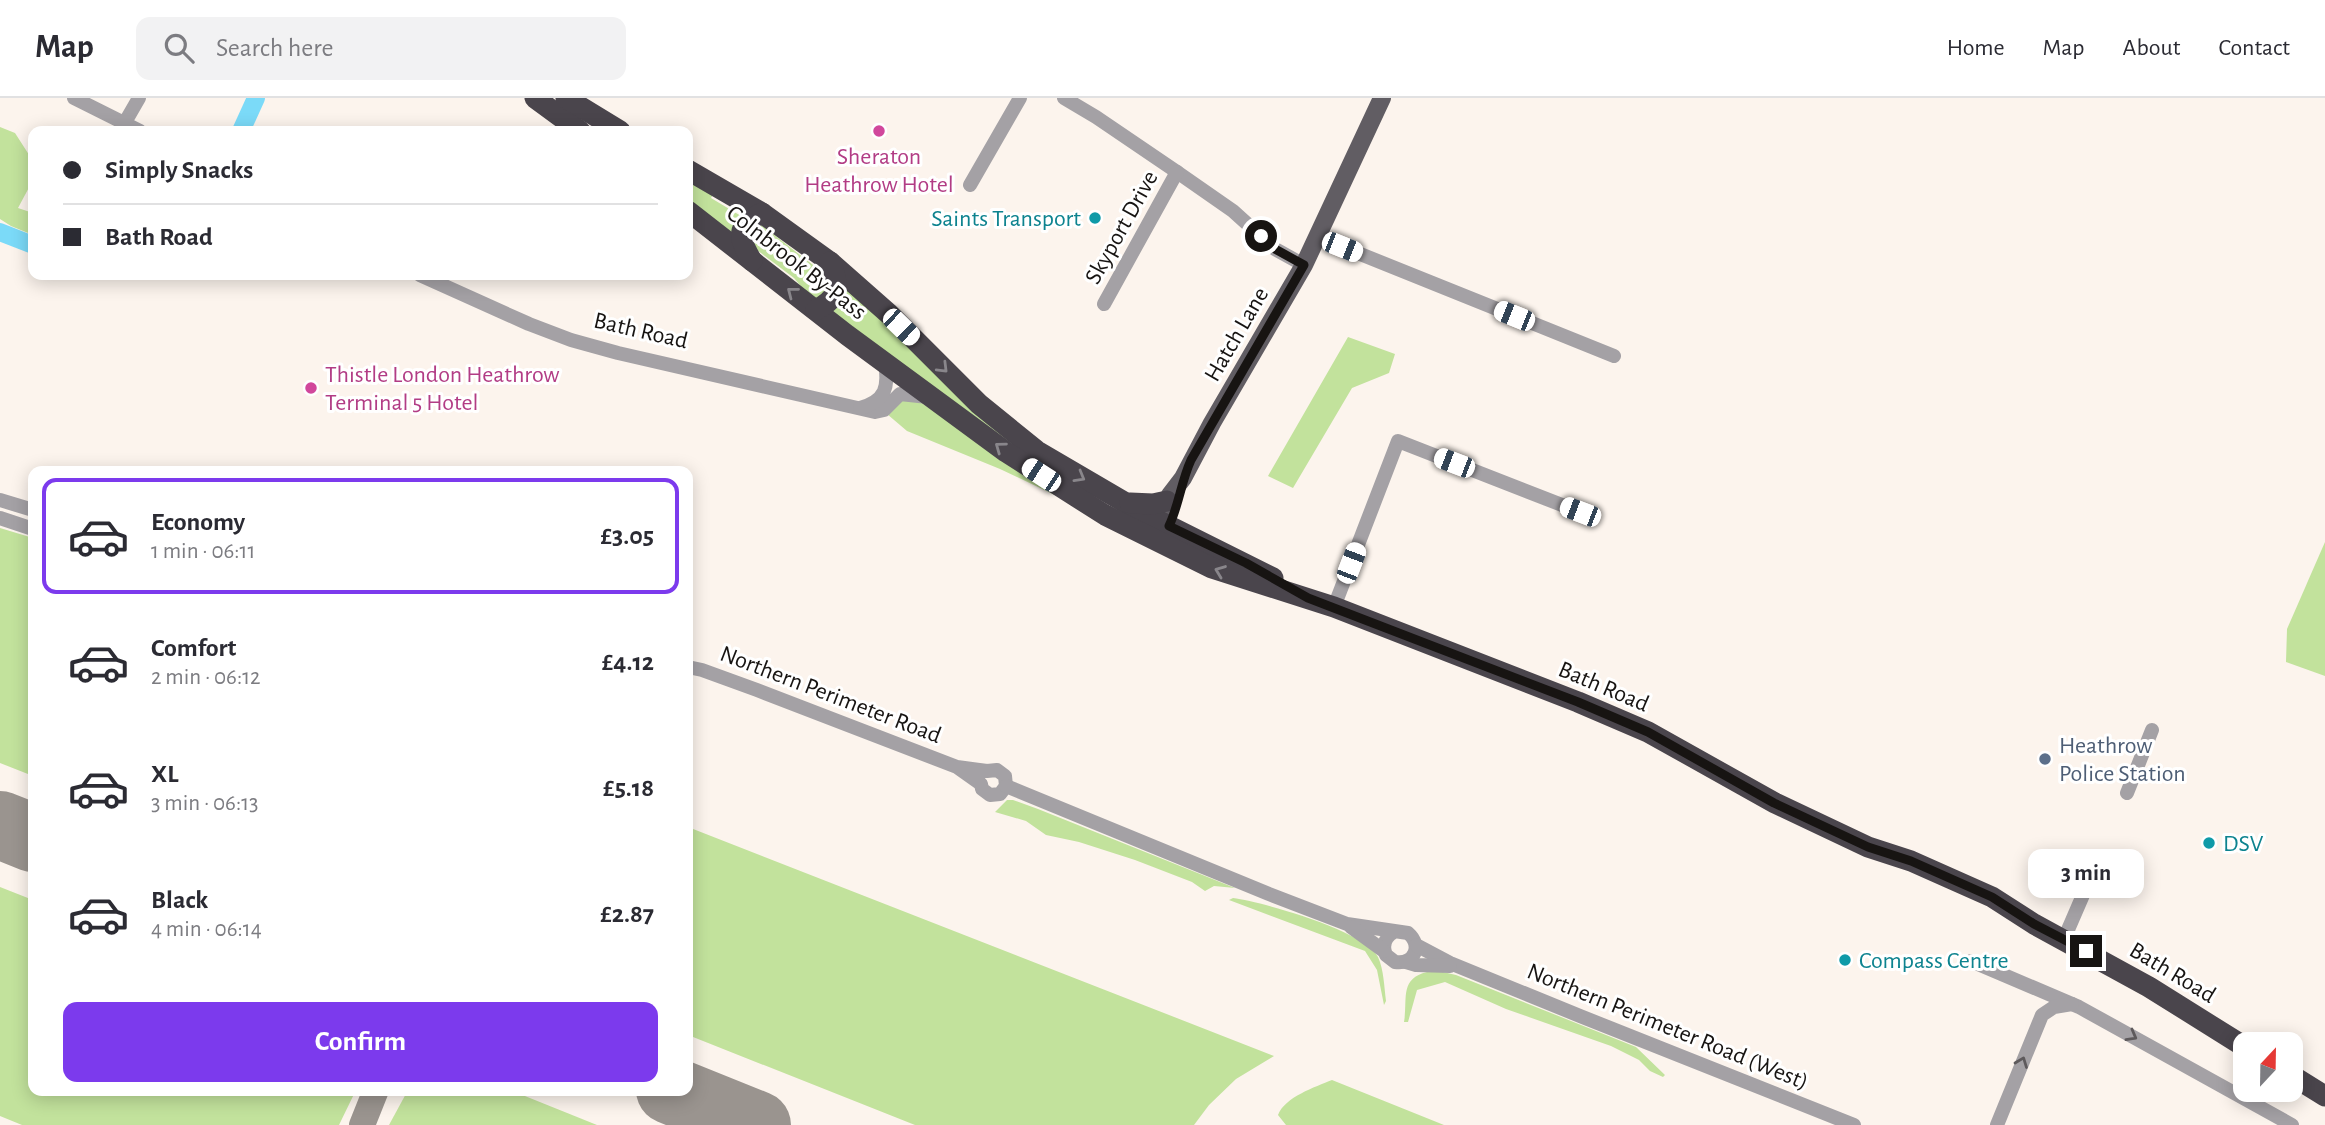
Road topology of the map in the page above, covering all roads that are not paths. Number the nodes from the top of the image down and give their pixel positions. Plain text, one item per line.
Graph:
1 (74, 98) edge
2 (139, 98) edge
3 (536, 98) edge
4 (566, 98) edge
5 (1020, 98) edge
6 (1063, 98) edge
7 (1382, 98) edge
8 (124, 124) junction
9 (129, 126) edge
10 (573, 126) edge
11 (612, 126) edge
12 (1177, 172) junction
13 (693, 173) edge
14 (970, 185) dead end
15 (762, 213) junction
16 (693, 215) edge
17 (1318, 237) junction
18 (753, 262) junction
19 (830, 262) junction
20 (1304, 265) junction
21 (431, 280) edge
22 (1104, 304) dead end
23 (816, 310) junction
24 (1614, 356) dead end
25 (885, 362) junction
26 (936, 399) junction
27 (860, 408) junction
28 (1182, 478) junction
29 (1167, 501) junction
30 (1125, 502) junction
31 (1, 504) edge
32 (28, 512) edge
33 (1580, 512) dead end
34 (0, 518) edge
35 (28, 526) edge
36 (1159, 532) junction
37 (1308, 598) joint
38 (1334, 607) junction
39 (693, 668) edge
40 (2151, 730) dead end
41 (984, 777) junction
42 (1006, 786) junction
43 (2127, 793) dead end
44 (2099, 858) dead end
45 (1347, 924) junction
46 (1394, 932) junction
47 (2064, 939) junction
48 (1416, 945) junction
49 (1384, 951) junction
50 (1971, 961) dead end
51 (1406, 962) junction
52 (1466, 969) junction
53 (2032, 986) junction
54 (2072, 1004) junction
55 (2039, 1021) junction
56 (2233, 1040) edge
57 (2303, 1082) edge
58 (2325, 1096) edge
59 (1854, 1125) edge
60 (1997, 1125) edge
61 (2292, 1125) edge

1 - 8 street
2 - 8 street
3 - 10 highway
4 - 11 highway
5 - 14 street
6 - 12 street, Skyport Drive
7 - 17 main road, Hatch Lane
8 - 9 street
12 - 20 street, Skyport Drive
12 - 22 street, Skyport Drive
13 - 15 highway, Colnbrook By-Pass
15 - 18 highway
15 - 19 highway, Colnbrook By-Pass
16 - 18 highway, Colnbrook By-Pass
17 - 20 main road, Hatch Lane
17 - 24 street
23 -> 18 highway, Colnbrook By-Pass
19 - 23 highway
19 -> 30 highway, Colnbrook By-Pass
20 - 28 main road, Hatch Lane
21 - 27 street, Bath Road
23 - 25 highway, Colnbrook By-Pass
25 - 26 highway, Colnbrook By-Pass
25 - 27 street
26 - 27 street, Bath Road
36 -> 26 highway, Colnbrook By-Pass
28 - 29 main road, Hatch Lane
28 - 36 main road, Hatch Lane
29 - 30 highway
29 - 36 main road, Hatch Lane
30 - 36 highway, Colnbrook By-Pass
31 - 32 street
33 - 38 street
34 - 35 street
36 - 37 highway, Colnbrook By-Pass
37 - 38 highway, Bath Road
38 - 47 highway, Bath Road
39 - 41 street, Northern Perimeter Road
40 - 43 street
41 - 42 street
41 - 42 street
42 - 45 street
44 - 47 street
45 - 46 street
45 - 49 street
46 - 48 street
46 - 49 street
47 - 56 highway, Bath Road
48 - 51 street
48 - 52 street, Northern Perimeter Road (West)
49 - 51 street
50 - 53 street
51 - 52 street, Northern Perimeter Road (West)
52 - 59 street, Northern Perimeter Road (West)
53 - 54 street
53 - 55 street
54 - 55 street
54 -> 61 street
60 -> 55 street
57 - 58 highway

